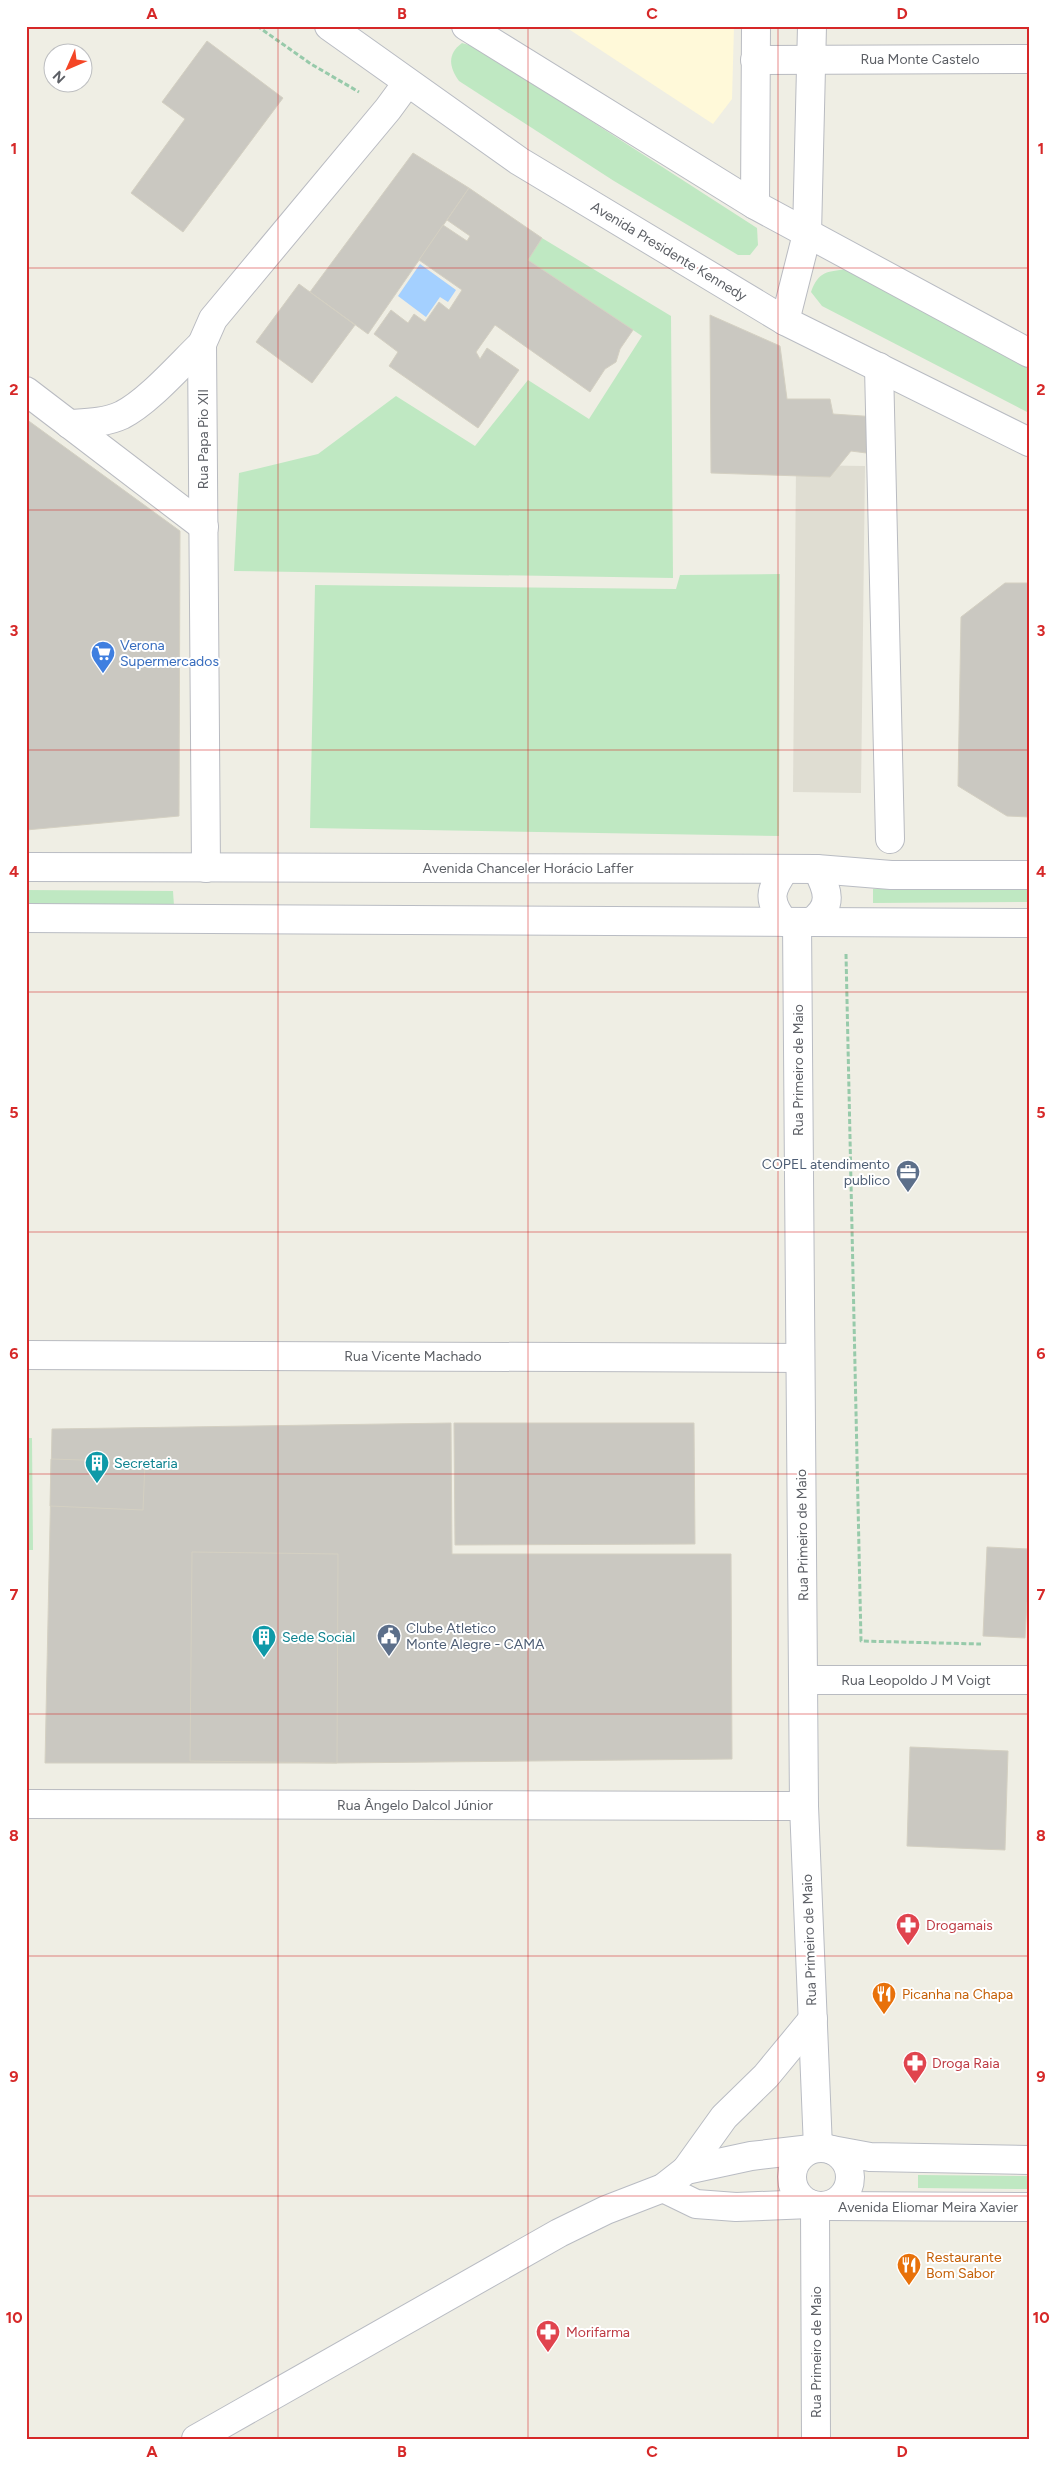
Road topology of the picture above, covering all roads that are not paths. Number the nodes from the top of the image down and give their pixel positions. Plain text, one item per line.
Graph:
1 (329, 26) edge
2 (466, 26) edge
3 (756, 26) edge
4 (812, 26) edge
5 (812, 59) junction
6 (1029, 59) edge
7 (755, 60) junction
8 (407, 83) junction
9 (755, 205) junction
10 (807, 234) junction
11 (785, 321) junction
12 (202, 344) junction
13 (1029, 353) edge
14 (878, 367) junction
15 (26, 391) edge
16 (69, 424) junction
17 (1029, 442) edge
18 (204, 527) junction
19 (890, 839) dead end
20 (26, 867) edge
21 (206, 868) junction
22 (785, 869) junction
23 (817, 869) junction
24 (1029, 875) edge
25 (26, 918) edge
26 (797, 922) junction
27 (1029, 923) edge
28 (26, 1355) edge
29 (799, 1358) junction
30 (804, 1680) junction
31 (1029, 1680) edge
32 (26, 1804) edge
33 (804, 1806) junction
34 (813, 2019) junction
35 (820, 2149) junction
36 (1029, 2160) edge
37 (686, 2170) junction
38 (663, 2188) junction
39 (817, 2205) junction
40 (1029, 2208) edge
41 (196, 2439) edge
42 (816, 2439) edge

1 - 8 main road, Avenida Presidente Kennedy
2 - 9 main road
3 - 7 main road
4 - 5 main road
5 - 6 main road, Rua Monte Castelo
5 - 7 main road, Rua Monte Castelo
5 - 10 main road
7 - 9 main road
8 - 11 main road, Avenida Presidente Kennedy
8 - 12 main road, Rua Papa Pio XII
9 - 10 main road
10 - 11 main road
10 - 13 main road
11 - 14 main road, Avenida Presidente Kennedy
12 - 16 main road
12 - 18 main road, Rua Papa Pio XII
14 - 17 main road, Avenida Presidente Kennedy
14 - 19 main road
15 - 16 main road
16 - 18 main road
18 - 21 main road, Rua Papa Pio XII
20 - 21 main road, Avenida Chanceler Horácio Laffer
21 - 22 main road, Avenida Chanceler Horácio Laffer
22 - 23 main road, Avenida Chanceler Horácio Laffer
22 - 26 main road, Rua Primeiro de Maio
23 - 24 main road, Avenida Chanceler Horácio Laffer
23 - 26 main road
25 - 26 main road
26 - 27 main road
26 - 29 main road, Rua Primeiro de Maio
28 - 29 main road, Rua Vicente Machado
29 - 30 main road, Rua Primeiro de Maio
30 - 31 main road, Rua Leopoldo J M Voigt
30 - 33 main road, Rua Primeiro de Maio
32 - 33 main road, Rua Ângelo Dalcol Júnior
33 - 34 main road, Rua Primeiro de Maio
34 - 35 main road, Rua Primeiro de Maio
34 - 37 main road
35 - 36 main road
35 - 37 main road
35 - 39 main road
35 - 39 main road
37 - 38 main road
38 - 39 main road, Avenida Eliomar Meira Xavier
38 - 41 main road
39 - 40 main road, Avenida Eliomar Meira Xavier
39 - 42 main road, Rua Primeiro de Maio

